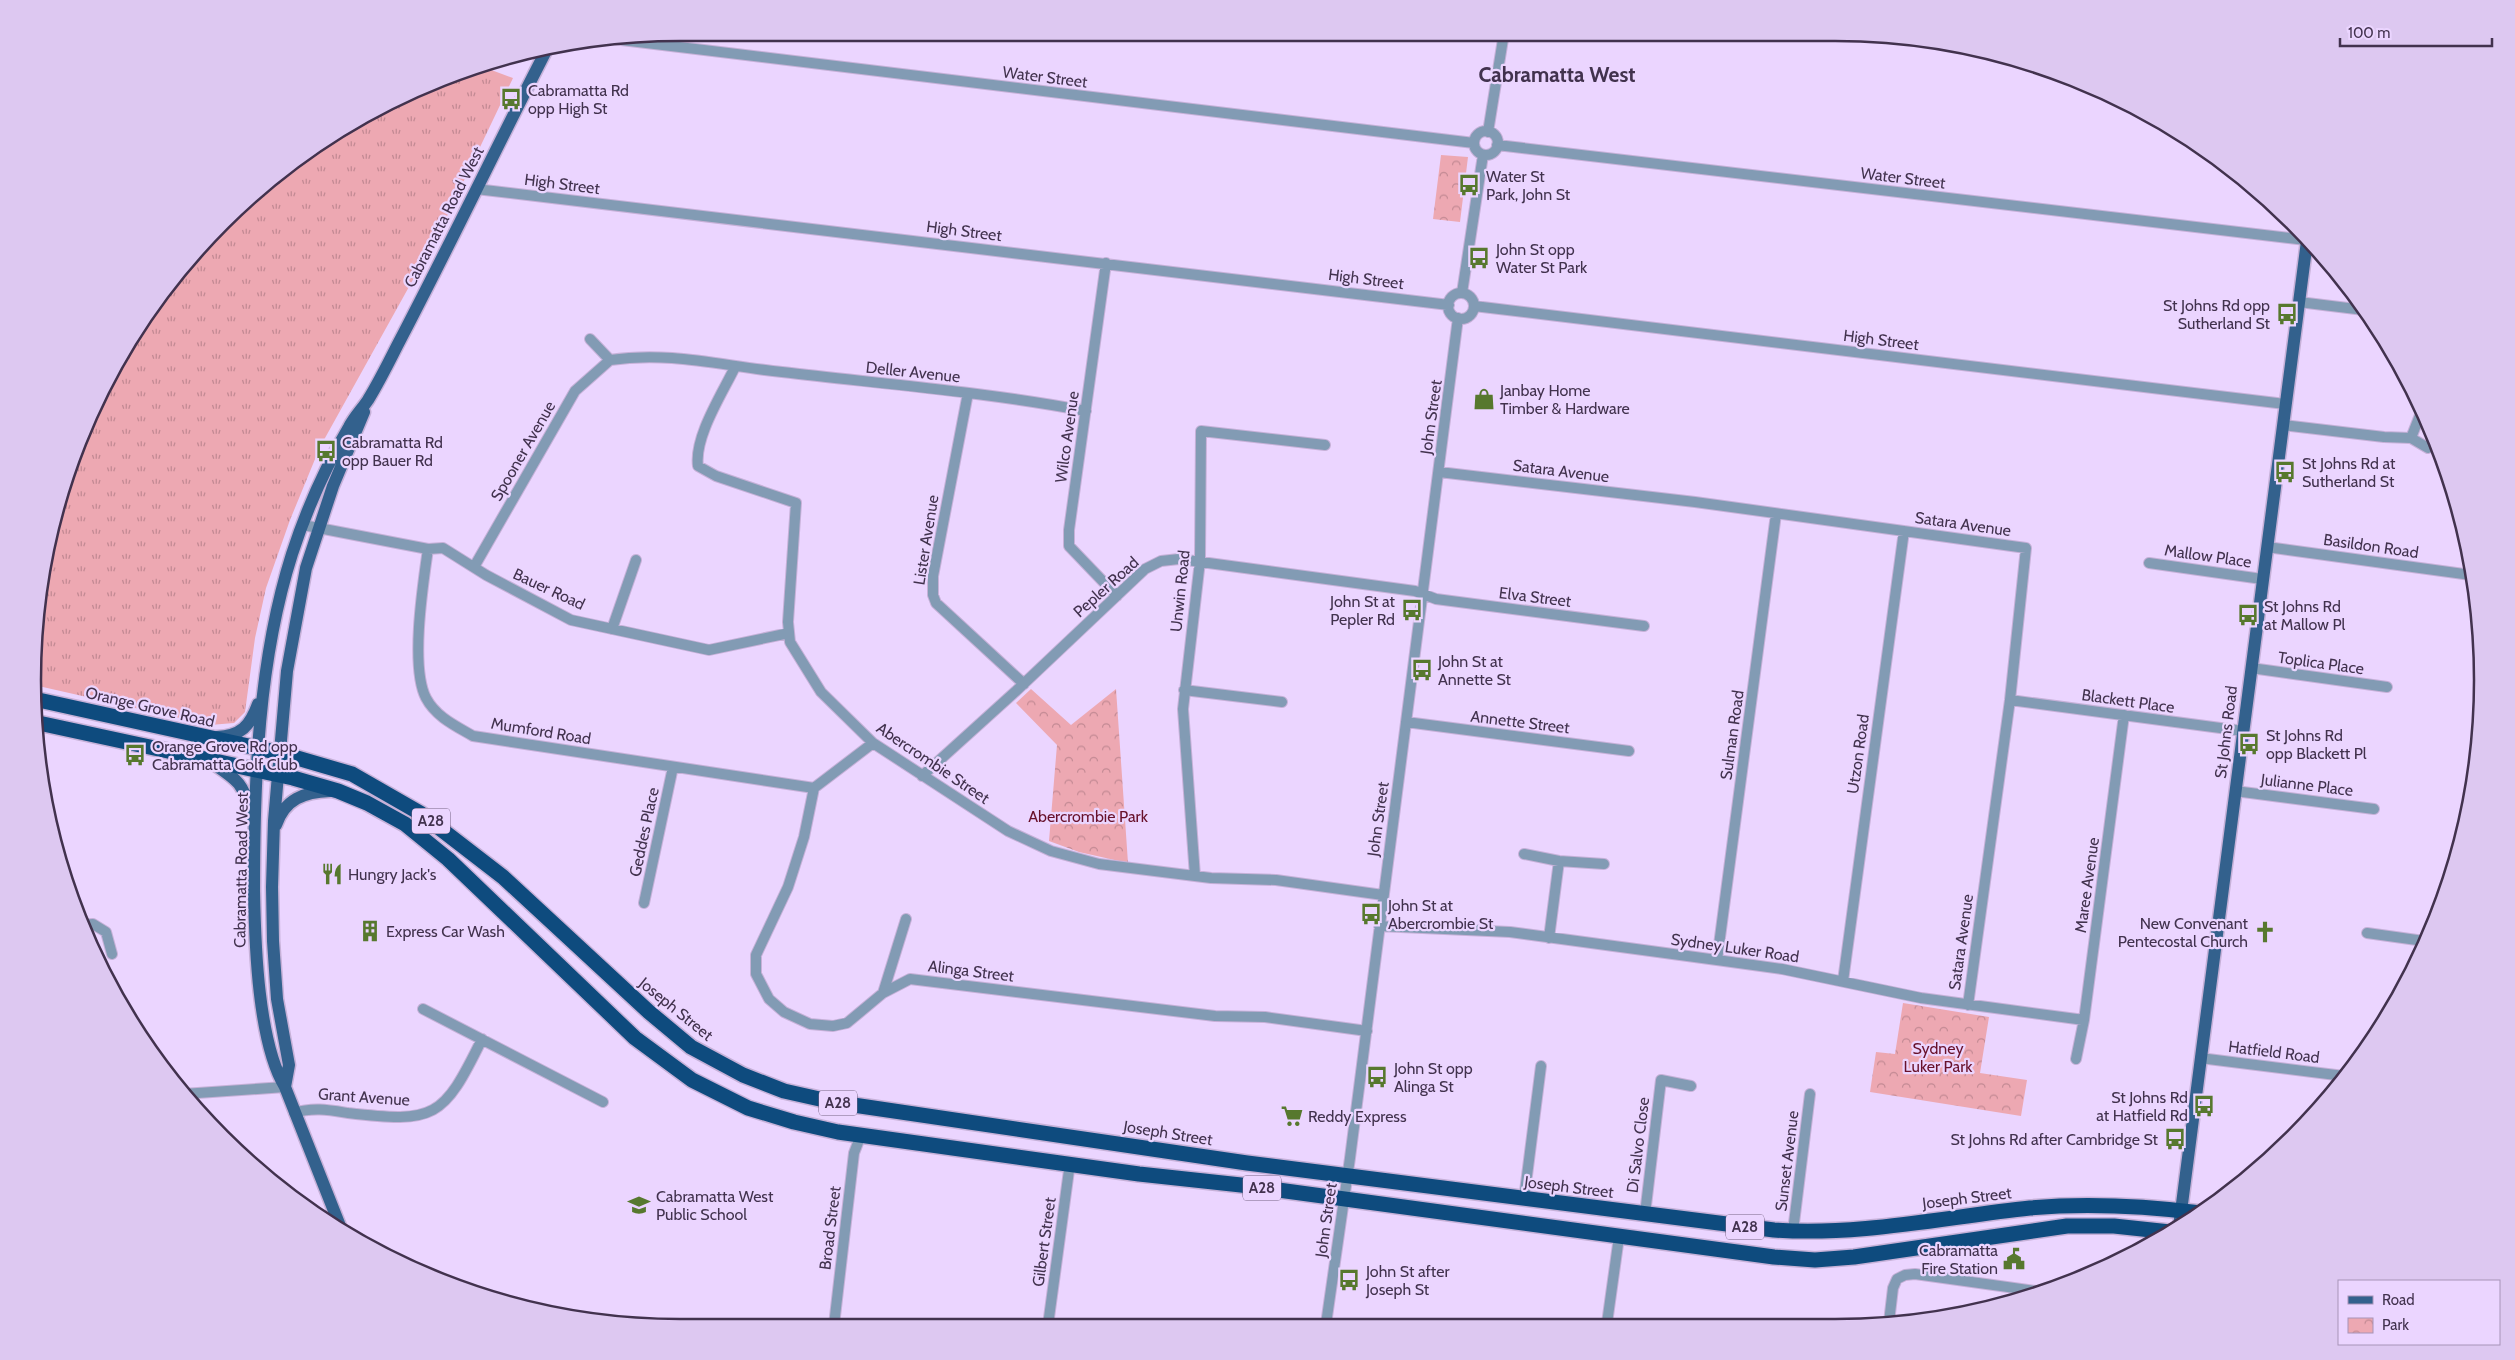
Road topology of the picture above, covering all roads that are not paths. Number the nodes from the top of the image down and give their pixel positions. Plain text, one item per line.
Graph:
1 (1503, 41) edge
2 (644, 43) edge
3 (543, 57) edge
4 (1488, 132) junction
5 (1474, 143) junction
6 (1497, 145) junction
7 (1484, 155) junction
8 (476, 189) junction
9 (2298, 240) edge
10 (2305, 248) edge
11 (1106, 263) junction
12 (1462, 293) junction
13 (2299, 302) junction
14 (1449, 305) junction
15 (1474, 306) junction
16 (2355, 309) edge
17 (1458, 318) junction
18 (590, 339) dead end
19 (610, 360) junction
20 (735, 367) junction
21 (968, 393) junction
22 (368, 400) junction
23 (2285, 404) junction
24 (1086, 411) junction
25 (2418, 420) edge
26 (2283, 425) junction
27 (2411, 438) junction
28 (1325, 445) dead end
29 (2428, 448) dead end
30 (1439, 472) junction
31 (1776, 514) junction
32 (303, 525) junction
33 (318, 529) junction
34 (1904, 531) junction
35 (2267, 547) junction
36 (428, 549) junction
37 (636, 560) dead end
38 (1200, 561) junction
39 (2149, 563) dead end
40 (474, 567) junction
41 (2464, 574) edge
42 (2262, 579) junction
43 (1424, 594) junction
44 (1117, 596) junction
45 (1644, 626) dead end
46 (612, 629) junction
47 (789, 633) junction
48 (2251, 668) junction
49 (1024, 684) junction
50 (265, 686) junction
51 (2387, 687) dead end
52 (1184, 690) junction
53 (2010, 700) junction
54 (42, 701) edge
55 (1282, 702) dead end
56 (2124, 715) junction
57 (1406, 722) junction
58 (43, 724) edge
59 (2243, 732) junction
60 (199, 737) junction
61 (873, 743) junction
62 (259, 749) junction
63 (1630, 752) dead end
64 (280, 753) junction
65 (207, 760) junction
66 (673, 767) junction
67 (258, 771) junction
68 (278, 774) junction
69 (922, 776) junction
70 (814, 788) junction
71 (338, 791) junction
72 (2235, 791) junction
73 (2374, 809) dead end
74 (256, 828) junction
75 (273, 836) junction
76 (1524, 854) dead end
77 (1559, 861) junction
78 (1604, 864) dead end
79 (1195, 876) junction
80 (1384, 895) junction
81 (644, 903) dead end
82 (906, 919) dead end
83 (90, 924) edge
84 (1379, 926) junction
85 (2367, 933) dead end
86 (1548, 938) junction
87 (2418, 940) edge
88 (112, 954) dead end
89 (1717, 960) junction
90 (1843, 981) junction
91 (883, 992) junction
92 (1968, 1005) junction
93 (423, 1009) dead end
94 (2084, 1020) junction
95 (1367, 1031) junction
96 (482, 1039) junction
97 (2200, 1058) junction
98 (2076, 1059) dead end
99 (1541, 1066) dead end
100 (2337, 1075) edge
101 (1691, 1086) dead end
102 (285, 1088) junction
103 (194, 1093) edge
104 (1810, 1094) dead end
105 (603, 1102) dead end
106 (294, 1113) junction
107 (861, 1135) junction
108 (1070, 1163) junction
109 (1348, 1175) junction
110 (1345, 1199) junction
111 (1524, 1199) junction
112 (2181, 1211) junction
113 (2189, 1212) edge
114 (1645, 1214) junction
115 (2180, 1217) edge
116 (337, 1218) edge
117 (1793, 1231) junction
118 (2158, 1231) edge
119 (1619, 1237) junction
120 (2025, 1289) edge
121 (1889, 1316) edge
122 (835, 1319) edge
123 (1049, 1319) edge
124 (1327, 1319) edge
125 (1608, 1319) edge

1 - 4 street
2 - 5 street, Water Street
3 - 8 main road, Cabramatta Road West
4 - 5 street
4 - 6 street
5 - 7 street
6 - 7 street
6 - 9 street, Water Street
7 - 12 street
8 - 11 street, High Street
8 - 22 main road, Cabramatta Road West
10 - 13 main road, St Johns Road
11 - 14 street, High Street
11 - 24 street, Wilco Avenue
12 - 14 street
12 - 15 street
13 - 16 street
13 - 23 main road, St Johns Road
14 - 17 street
15 - 17 street
15 - 23 street, High Street
17 - 30 street, John Street
18 - 19 street
19 - 20 street
19 - 40 street, Spooner Avenue
20 - 21 street, Deller Avenue
20 - 47 street, Abercrombie Street
21 - 24 street, Deller Avenue
21 - 49 street, Lister Avenue
22 - 32 main road, Cabramatta Road West
22 - 33 main road, Cabramatta Road West
23 - 26 main road, St Johns Road
24 - 44 street, Wilco Avenue
25 - 27 street
26 - 27 street
26 - 35 main road, St Johns Road
27 - 29 street
28 - 38 street, Unwin Road
30 - 31 street, Satara Avenue
30 - 43 street, John Street
31 - 34 street, Satara Avenue
31 - 89 street, Sulman Road
32 - 33 street, Bauer Road
32 - 50 main road, Cabramatta Road West
33 - 36 street, Bauer Road
33 - 64 main road, Cabramatta Road West
34 - 53 street, Satara Avenue
34 - 90 street, Utzon Road
35 - 41 street, Basildon Road
35 - 42 main road, St Johns Road
36 - 40 street, Bauer Road
36 - 66 street, Mumford Road
37 - 46 street
38 - 43 street, Pepler Road
38 - 44 street, Pepler Road
38 - 52 street, Unwin Road
39 - 42 street, Mallow Place
40 - 46 street, Bauer Road
42 - 48 main road, St Johns Road
43 - 45 street, Elva Street
43 - 57 street, John Street
44 - 49 street, Pepler Road
46 - 47 street, Bauer Road
47 - 61 street, Abercrombie Street
48 - 51 street, Toplica Place
48 - 59 main road, St Johns Road
49 - 69 street, Pepler Road
50 - 60 main road
50 - 62 main road, Cabramatta Road West
52 - 55 street
52 - 79 street, Unwin Road
53 - 56 street, Blackett Place
53 - 92 street, Satara Avenue
54 - 60 highway, Orange Grove Road / A28
56 - 59 street, Blackett Place
56 - 94 street, Maree Avenue
57 - 63 street, Annette Street
57 - 80 street, John Street
58 - 65 highway, A28
59 - 72 main road, St Johns Road
60 - 62 highway, Orange Grove Road / A28
61 - 69 street, Abercrombie Street
61 - 70 street
62 - 64 highway, Joseph Street / A28
62 - 67 main road, Cabramatta Road West
64 - 68 main road, Cabramatta Road West
64 - 109 highway, Joseph Street / A28
65 - 67 highway, A28
65 - 74 main road
66 - 70 street, Mumford Road
66 - 81 street, Geddes Place
67 - 68 highway, A28
67 - 74 main road, Cabramatta Road West
68 - 71 highway, A28
68 - 75 main road, Cabramatta Road West
69 - 79 street, Abercrombie Street
70 - 91 street, Alinga Street
71 - 75 main road
71 - 107 highway, A28
72 - 73 street, Julianne Place
72 - 97 main road, St Johns Road
74 - 102 main road, Cabramatta Road West
75 - 102 main road, Cabramatta Road West
76 - 77 street
77 - 78 street
77 - 86 street
79 - 80 street, Abercrombie Street
80 - 84 street, John Street
82 - 91 street
83 - 88 street
84 - 86 street, Sydney Luker Road
84 - 95 street, John Street
85 - 87 street
86 - 89 street, Sydney Luker Road
89 - 90 street, Sydney Luker Road
90 - 92 street, Sydney Luker Road
91 - 95 street, Alinga Street
92 - 94 street, Sydney Luker Road
93 - 96 street
94 - 98 street, Maree Avenue
95 - 109 street, John Street
96 - 105 street
96 - 106 street, Grant Avenue
97 - 100 street, Hatfield Road
97 - 112 main road, St Johns Road
99 - 111 street
101 - 114 street, Di Salvo Close
102 - 103 street
102 - 106 main road, Cabramatta Road West
104 - 117 street, Sunset Avenue
106 - 116 main road, Cabramatta Road West
107 - 108 highway, A28
107 - 122 street, Broad Street
108 - 110 highway, A28
108 - 123 street, Gilbert Street
109 - 110 street, John Street
109 - 111 highway, Joseph Street / A28
110 - 119 highway, A28
110 - 124 street, John Street
111 - 114 highway, Joseph Street / A28
112 - 113 highway, A28
112 - 115 main road, St Johns Road
112 - 117 highway, Joseph Street / A28
114 - 117 highway, Joseph Street / A28
118 - 119 highway, A28
119 - 125 street
120 - 121 street

